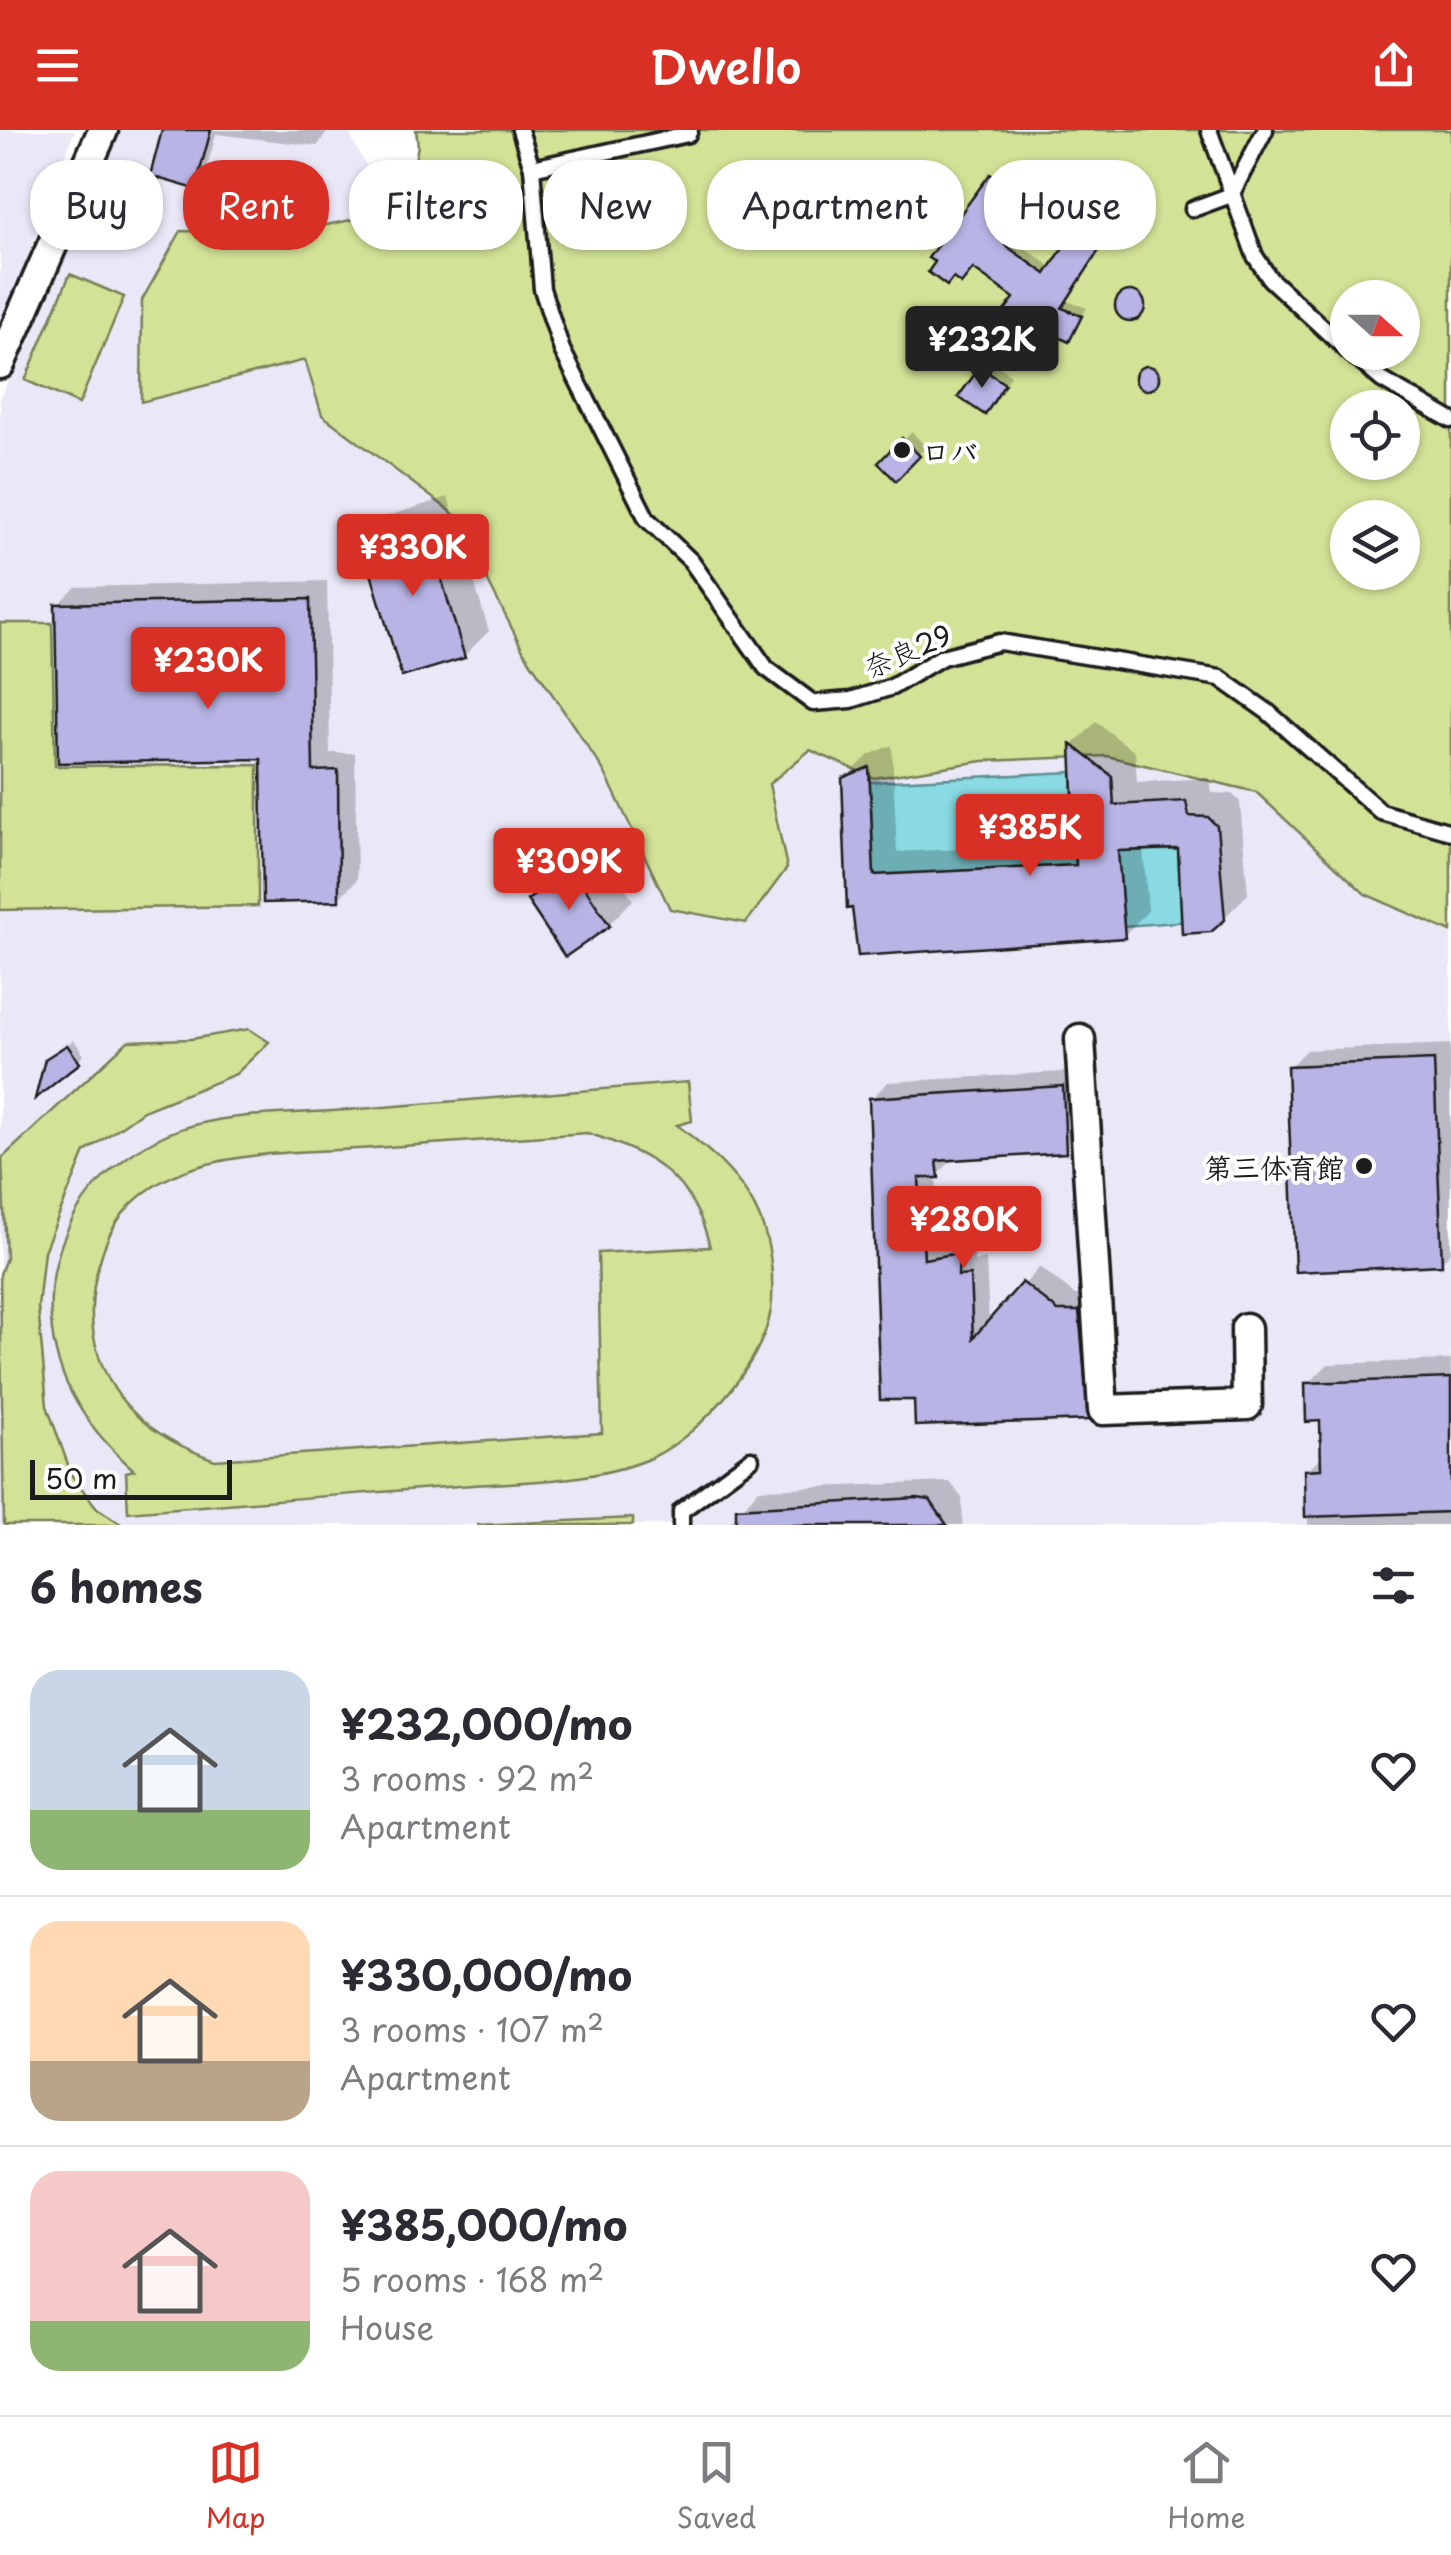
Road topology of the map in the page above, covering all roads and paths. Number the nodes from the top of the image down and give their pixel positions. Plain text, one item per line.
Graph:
1 (103, 130) edge
2 (520, 130) edge
3 (690, 130) edge
4 (1209, 130) edge
5 (1264, 130) edge
6 (532, 168) junction
7 (1231, 195) junction
8 (1193, 208) dead end
9 (1330, 335) edge
10 (0, 364) edge
11 (1370, 370) edge
12 (1451, 420) edge
13 (1451, 832) edge
14 (1080, 1039) dead end
15 (1246, 1328) dead end
16 (751, 1458) dead end
17 (681, 1525) edge

1 - 10 street
2 - 6 lane, 奈良29
3 - 6 lane
4 - 7 lane
5 - 7 lane
6 - 13 lane, 奈良29
7 - 8 lane
7 - 9 lane
11 - 12 lane
14 - 15 street
16 - 17 lane

